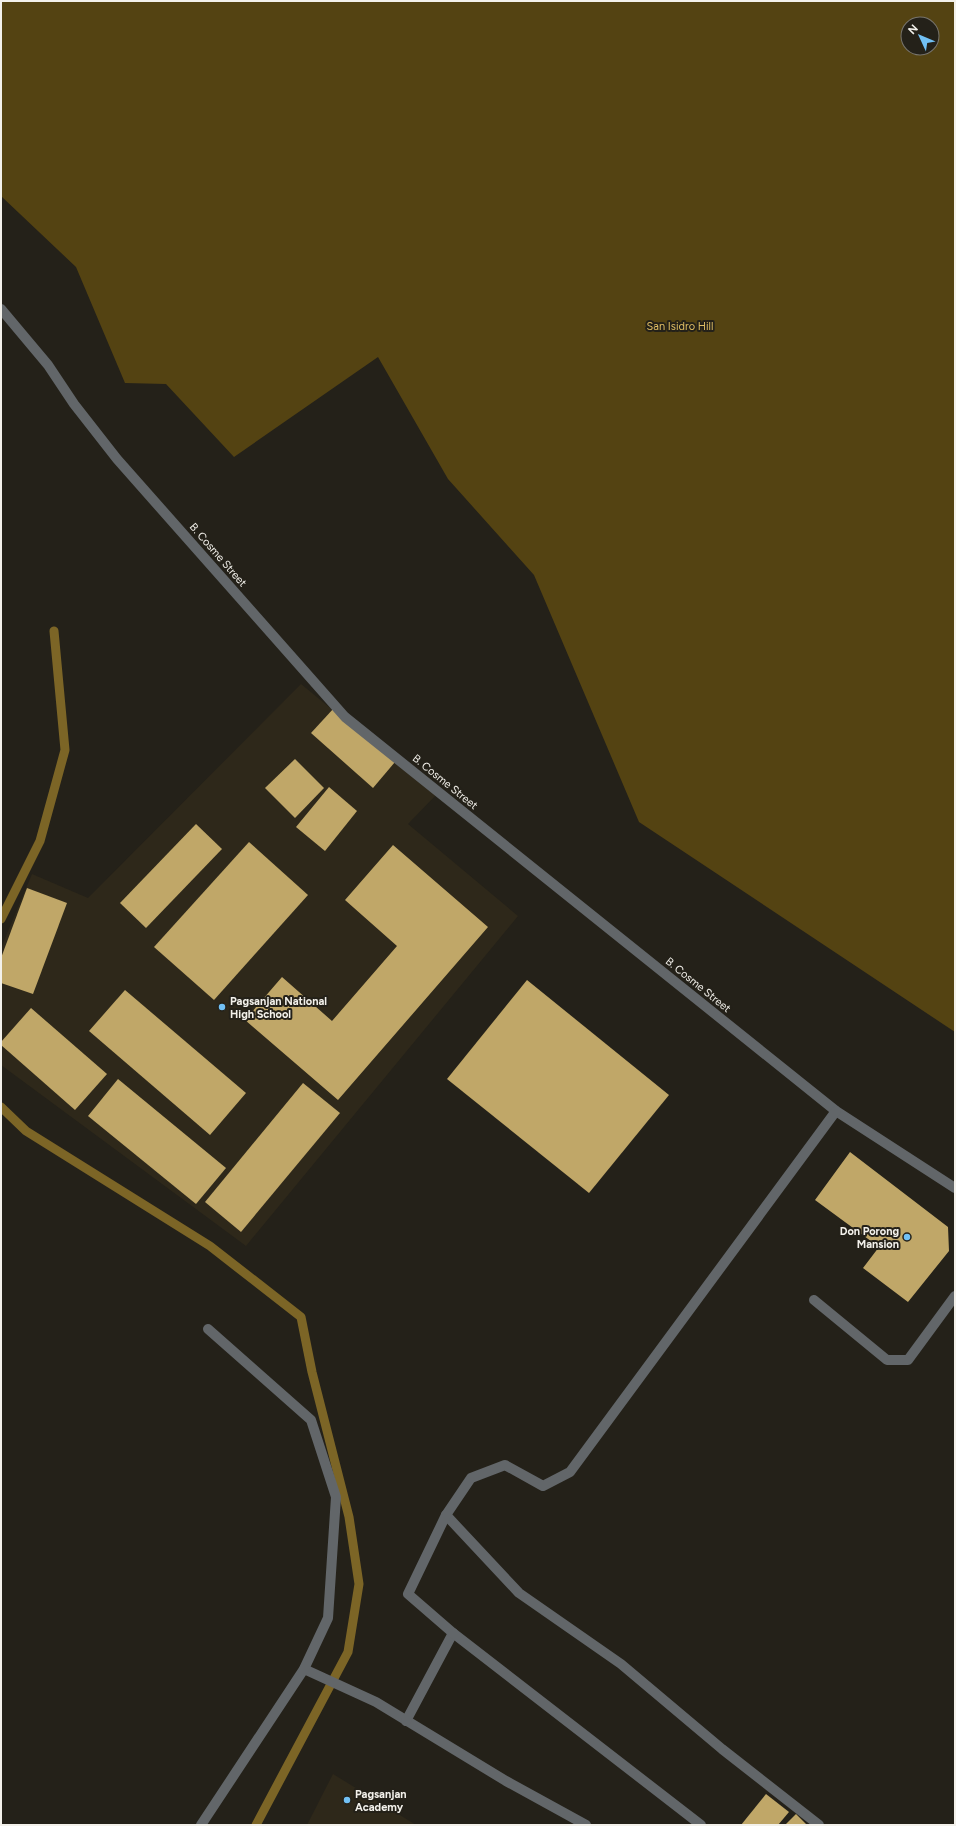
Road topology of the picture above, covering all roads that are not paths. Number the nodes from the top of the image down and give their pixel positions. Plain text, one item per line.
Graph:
1 (1, 309) edge
2 (836, 1111) junction
3 (955, 1188) edge
4 (955, 1296) edge
5 (814, 1300) dead end
6 (208, 1328) dead end
7 (446, 1514) junction
8 (452, 1633) junction
9 (304, 1669) junction
10 (406, 1721) junction
11 (201, 1825) edge
12 (586, 1825) edge
13 (701, 1825) edge
14 (819, 1825) edge

1 - 2 street, B. Cosme Street
2 - 3 street, B. Cosme Street
2 - 7 street
4 - 5 street
6 - 9 street
7 - 8 street
7 - 14 street
8 - 10 street
8 - 13 street
9 - 10 street
9 - 11 street
10 - 12 street

